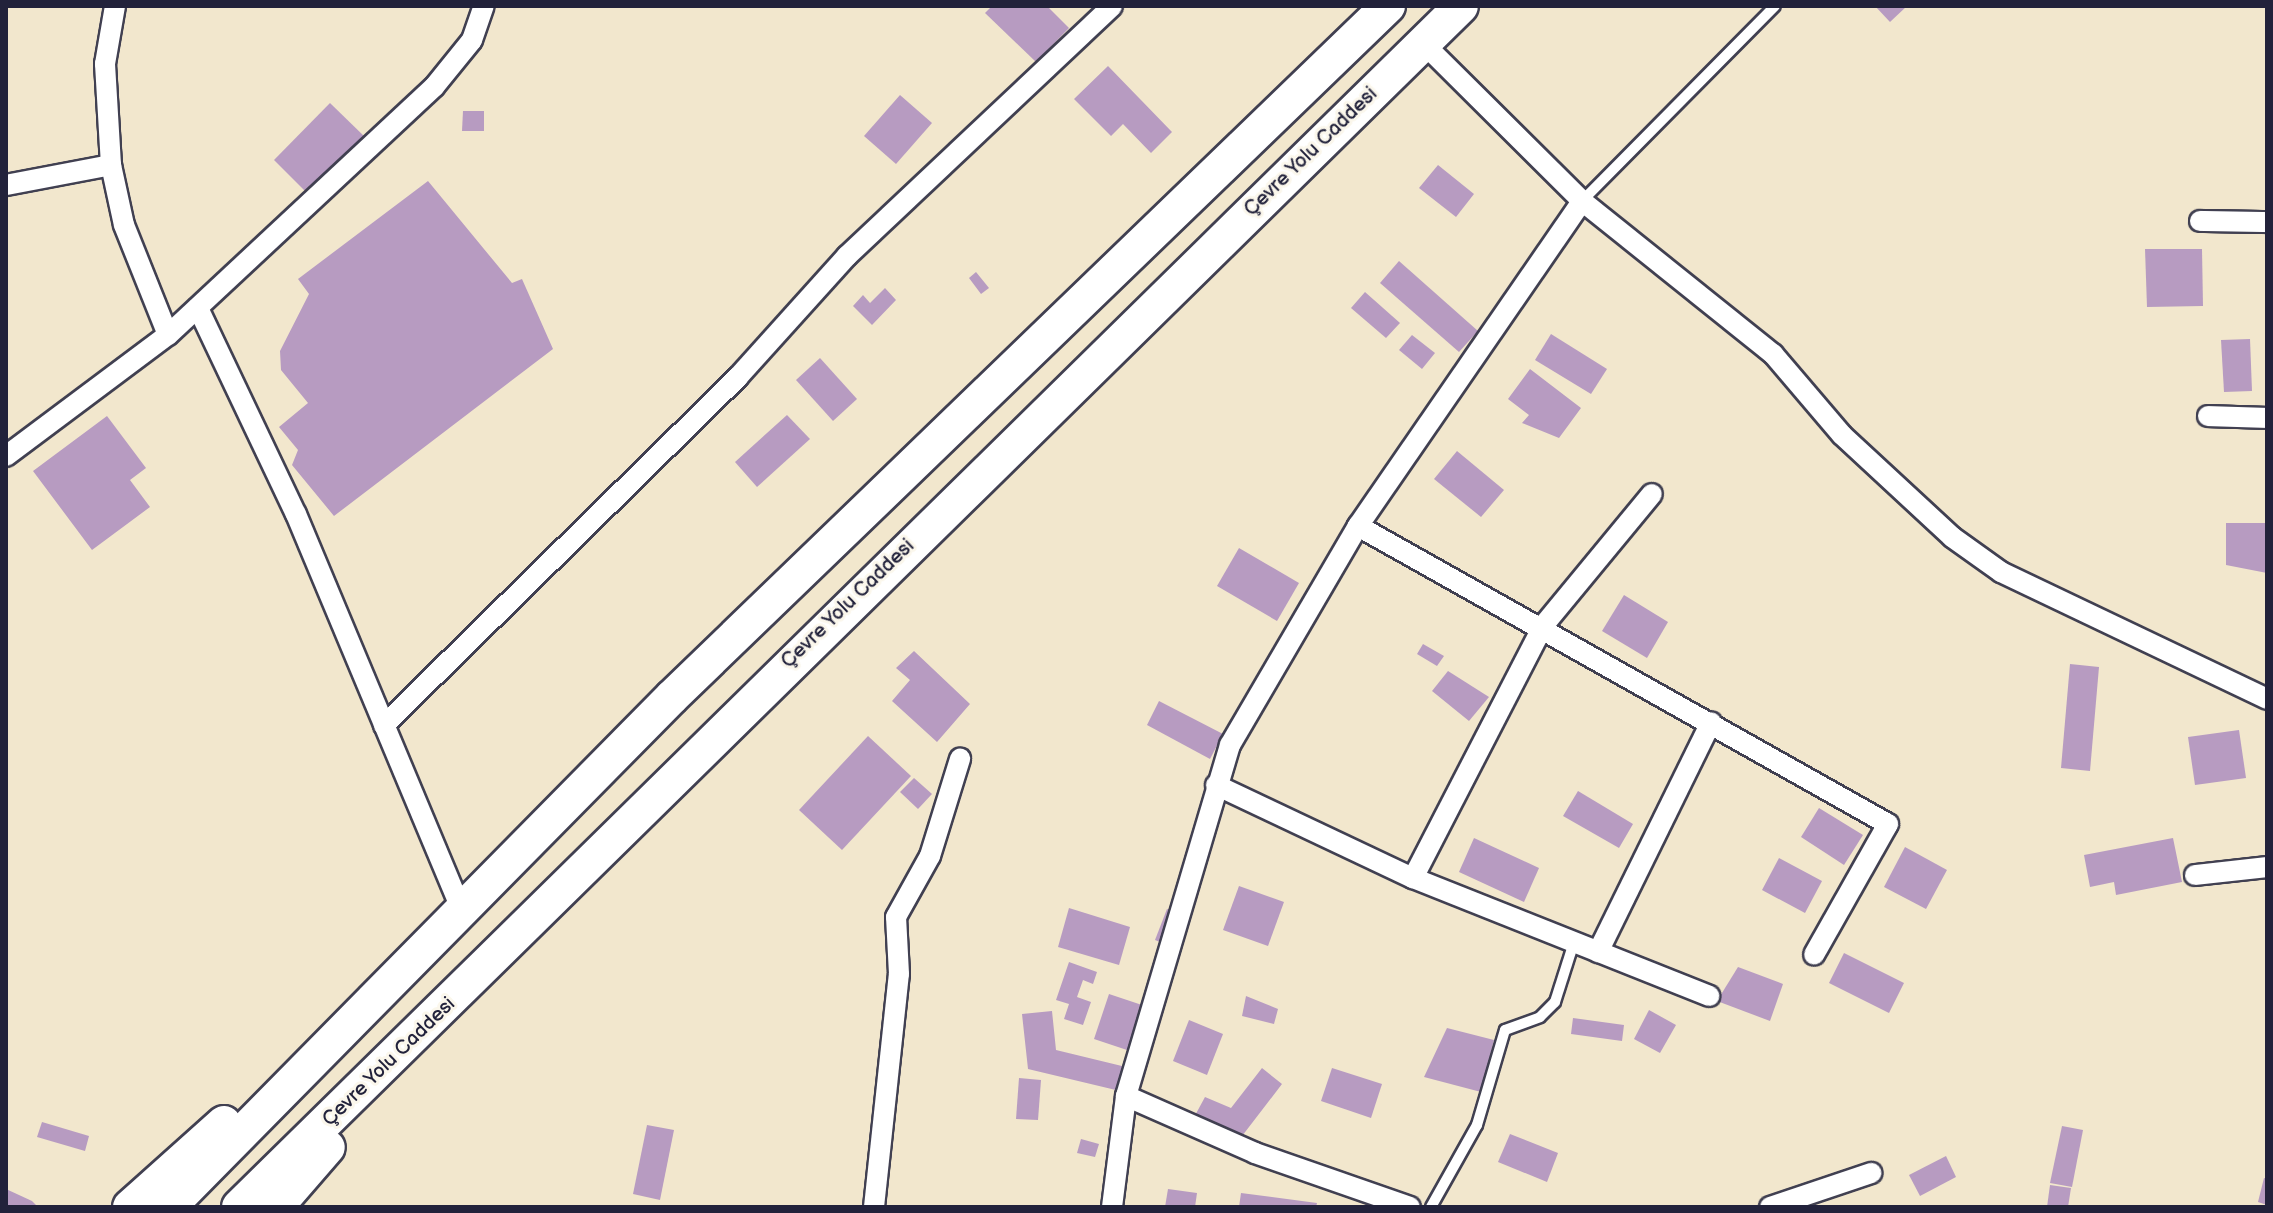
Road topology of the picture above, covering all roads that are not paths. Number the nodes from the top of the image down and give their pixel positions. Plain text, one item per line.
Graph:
1 (115, 6) edge
2 (484, 6) edge
3 (1112, 6) edge
4 (1388, 6) edge
5 (1461, 6) edge
6 (1775, 6) edge
7 (1423, 43) junction
8 (111, 165) junction
9 (6, 185) edge
10 (1582, 201) junction
11 (2200, 221) dead end
12 (2267, 222) edge
13 (198, 308) junction
14 (168, 335) junction
15 (2208, 416) dead end
16 (2267, 418) edge
17 (6, 456) edge
18 (1652, 494) dead end
19 (1358, 526) junction
20 (1543, 626) junction
21 (2267, 699) edge
22 (1711, 722) junction
23 (384, 725) junction
24 (960, 759) dead end
25 (1216, 785) junction
26 (2267, 867) edge
27 (2195, 875) dead end
28 (1413, 878) junction
29 (462, 910) junction
30 (1574, 942) junction
31 (1598, 952) junction
32 (1814, 955) dead end
33 (384, 989) junction
34 (1709, 996) dead end
35 (439, 1013) junction
36 (1126, 1096) junction
37 (1871, 1173) dead end
38 (130, 1207) edge
39 (169, 1207) edge
40 (239, 1207) edge
41 (276, 1207) edge
42 (874, 1207) edge
43 (1112, 1207) edge
44 (1410, 1207) edge
45 (1431, 1207) edge
46 (1770, 1207) edge

1 - 8 street
2 - 13 street
3 - 23 street
4 - 29 highway
5 - 7 highway, Çevre Yolu Caddesi
6 - 10 lane
7 - 10 street
7 - 35 highway, Çevre Yolu Caddesi
8 - 9 street
8 - 14 street
10 - 19 street
10 - 21 street
11 - 12 street
13 - 14 street
13 - 23 street
14 - 17 street
15 - 16 street
18 - 20 street
19 - 20 street
19 - 25 street
20 - 22 street
20 - 28 street
22 - 31 street
22 - 32 street
23 - 29 street
24 - 42 street
25 - 28 street
25 - 36 street
26 - 27 street
28 - 30 street
29 - 33 highway
30 - 31 street
30 - 45 lane
31 - 34 street
33 - 38 highway
33 - 39 highway
35 - 40 highway, Çevre Yolu Caddesi
35 - 41 highway
36 - 43 street
36 - 44 street
37 - 46 street

